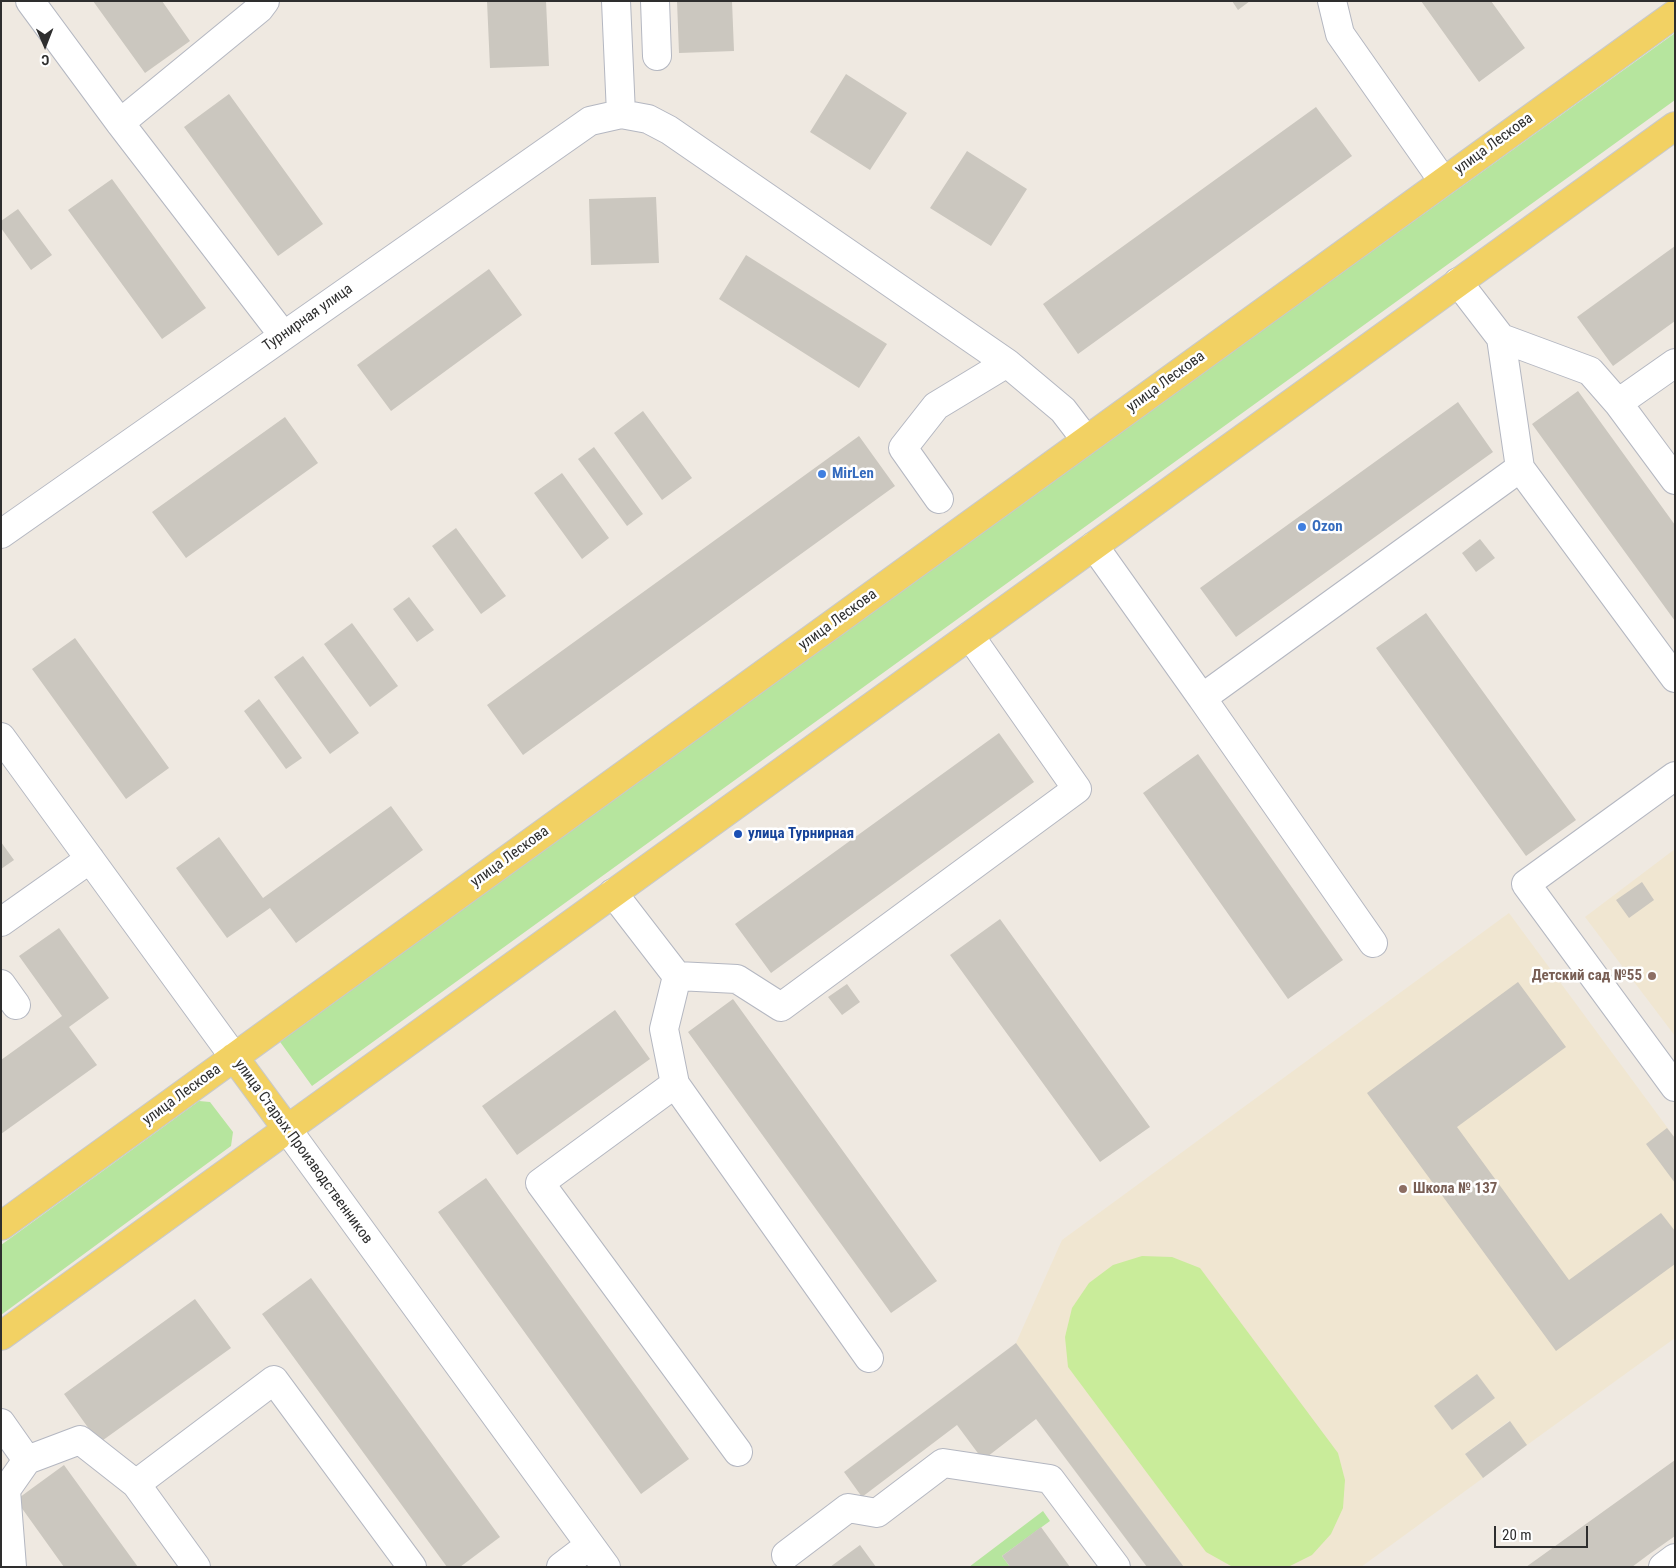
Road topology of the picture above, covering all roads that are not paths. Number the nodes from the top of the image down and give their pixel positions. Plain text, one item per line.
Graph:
1 (30, 1) edge
2 (265, 1) edge
3 (616, 1) edge
4 (655, 1) edge
5 (1332, 1) edge
6 (1675, 14) edge
7 (657, 56) dead end
8 (621, 114) junction
9 (120, 123) junction
10 (1675, 126) edge
11 (1443, 181) junction
12 (1458, 282) junction
13 (283, 335) junction
14 (1501, 338) junction
15 (1007, 363) junction
16 (1675, 363) edge
17 (1618, 403) junction
18 (1086, 440) junction
19 (1520, 468) junction
20 (1675, 480) edge
21 (939, 499) dead end
22 (1, 534) edge
23 (1094, 546) junction
24 (970, 636) junction
25 (1675, 678) edge
26 (1202, 698) junction
27 (1, 737) edge
28 (1675, 776) edge
29 (90, 859) junction
30 (614, 893) junction
31 (1, 922) edge
32 (1373, 943) dead end
33 (677, 976) junction
34 (234, 1057) junction
35 (675, 1084) junction
36 (1675, 1087) edge
37 (287, 1129) junction
38 (1, 1226) edge
39 (1, 1336) edge
40 (869, 1358) dead end
41 (1, 1423) edge
42 (738, 1452) dead end
43 (27, 1460) junction
44 (136, 1484) junction
45 (590, 1545) junction
46 (786, 1555) dead end
47 (1675, 1558) edge
48 (12, 1567) edge
49 (196, 1567) edge
50 (412, 1567) edge
51 (561, 1567) edge
52 (606, 1567) edge
53 (1116, 1567) edge
54 (1663, 1567) edge

1 - 9 street
2 - 9 street
3 - 8 street
4 - 7 street
5 - 11 street
6 - 11 main road, улица Лескова
8 - 13 street, Турнирная улица
8 - 15 street
9 - 13 street
10 - 12 main road
11 - 18 main road, улица Лескова
12 - 14 street
12 - 23 main road
13 - 22 street, Турнирная улица
14 - 17 street
14 - 19 street
15 - 18 street
15 - 21 street
16 - 17 street
17 - 20 street
18 - 34 main road, улица Лескова
19 - 25 street
19 - 26 street
23 - 24 main road
23 - 26 street
24 - 30 main road
24 - 33 street
26 - 32 street
27 - 29 street, улица Старых Производственников
28 - 36 street
29 - 31 street
29 - 34 street, улица Старых Производственников
30 - 33 street
30 - 37 main road
33 - 35 street
34 - 37 main road, улица Старых Производственников
34 - 38 main road, улица Лескова
35 - 40 street
35 - 42 street
37 - 39 main road
37 - 45 street, улица Старых Производственников
41 - 43 street
43 - 44 street
43 - 48 street
44 - 49 street
44 - 50 street
45 - 51 street
45 - 52 street, улица Старых Производственников
46 - 53 street
47 - 54 street

